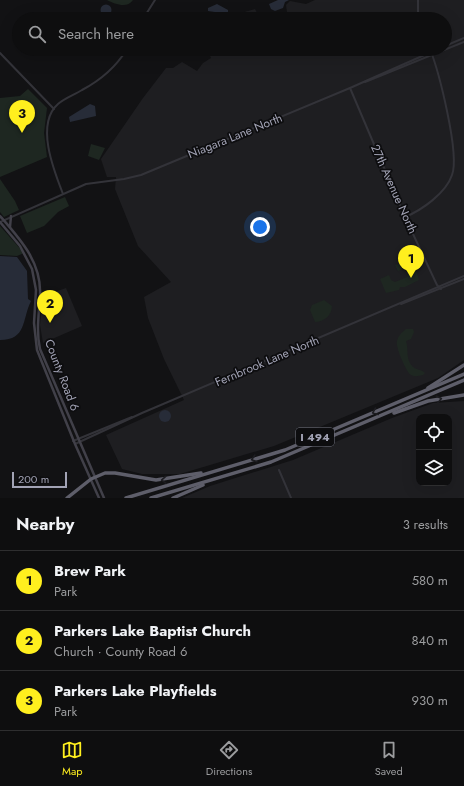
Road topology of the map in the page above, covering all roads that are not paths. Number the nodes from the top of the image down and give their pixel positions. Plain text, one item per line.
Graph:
1 (155, 0) edge
2 (418, 0) edge
3 (147, 12) edge
4 (418, 12) edge
5 (464, 38) edge
6 (464, 42) edge
7 (452, 43) edge
8 (452, 47) edge
9 (0, 53) edge
10 (122, 56) edge
11 (417, 56) edge
12 (429, 56) edge
13 (432, 56) edge
14 (356, 85) junction
15 (350, 88) junction
16 (54, 109) junction
17 (63, 194) junction
18 (0, 216) edge
19 (11, 216) junction
20 (405, 217) junction
21 (4, 220) junction
22 (0, 222) edge
23 (10, 228) junction
24 (464, 276) edge
25 (464, 279) edge
26 (439, 286) junction
27 (441, 289) junction
28 (401, 304) junction
29 (464, 365) edge
30 (464, 374) edge
31 (464, 380) edge
32 (464, 395) edge
33 (411, 397) junction
34 (375, 419) junction
35 (78, 441) junction
36 (74, 442) junction
37 (279, 470) dead end
38 (216, 471) junction
39 (95, 476) junction
40 (222, 477) junction
41 (90, 479) junction
42 (67, 498) edge
43 (99, 498) edge
44 (104, 498) edge
45 (126, 498) edge
46 (151, 498) edge
47 (173, 498) edge
48 (291, 498) edge

1 - 3 street
2 - 4 street
5 - 7 street
6 - 8 street, Niagara Lane North
9 - 16 street
10 - 16 street
11 - 14 street, Niagara Lane North
12 - 14 street, Niagara Lane North
13 - 20 street
14 - 15 street, Niagara Lane North
15 - 17 street, Niagara Lane North
15 - 20 street, 27th Avenue North
16 - 17 street
17 - 19 street
18 - 21 main road, County Road 6
19 - 21 street
19 - 23 main road
20 - 26 street, 27th Avenue North
21 - 22 street
21 - 23 main road, County Road 6
22 - 36 main road, County Road 6
23 - 35 main road, County Road 6
24 - 26 street, Fernbrook Lane North
25 - 27 street, Fernbrook Lane North
26 - 27 street, 27th Avenue North
26 - 28 street, Fernbrook Lane North
27 - 28 street, Fernbrook Lane North
28 - 35 street, Fernbrook Lane North
29 - 33 highway
30 - 33 highway, I 494
31 - 34 highway, I 494
34 -> 32 highway
33 -> 38 highway, I 494
34 - 40 highway, I 494
35 - 36 street, Fernbrook Lane North
35 - 39 main road, County Road 6
36 - 41 main road, County Road 6
37 - 48 street
38 -> 39 highway
38 - 45 highway, I 494
39 - 41 highway
39 - 44 main road, County Road 6
40 - 46 highway, I 494
40 - 47 highway
41 - 42 highway
41 - 43 main road, County Road 6

